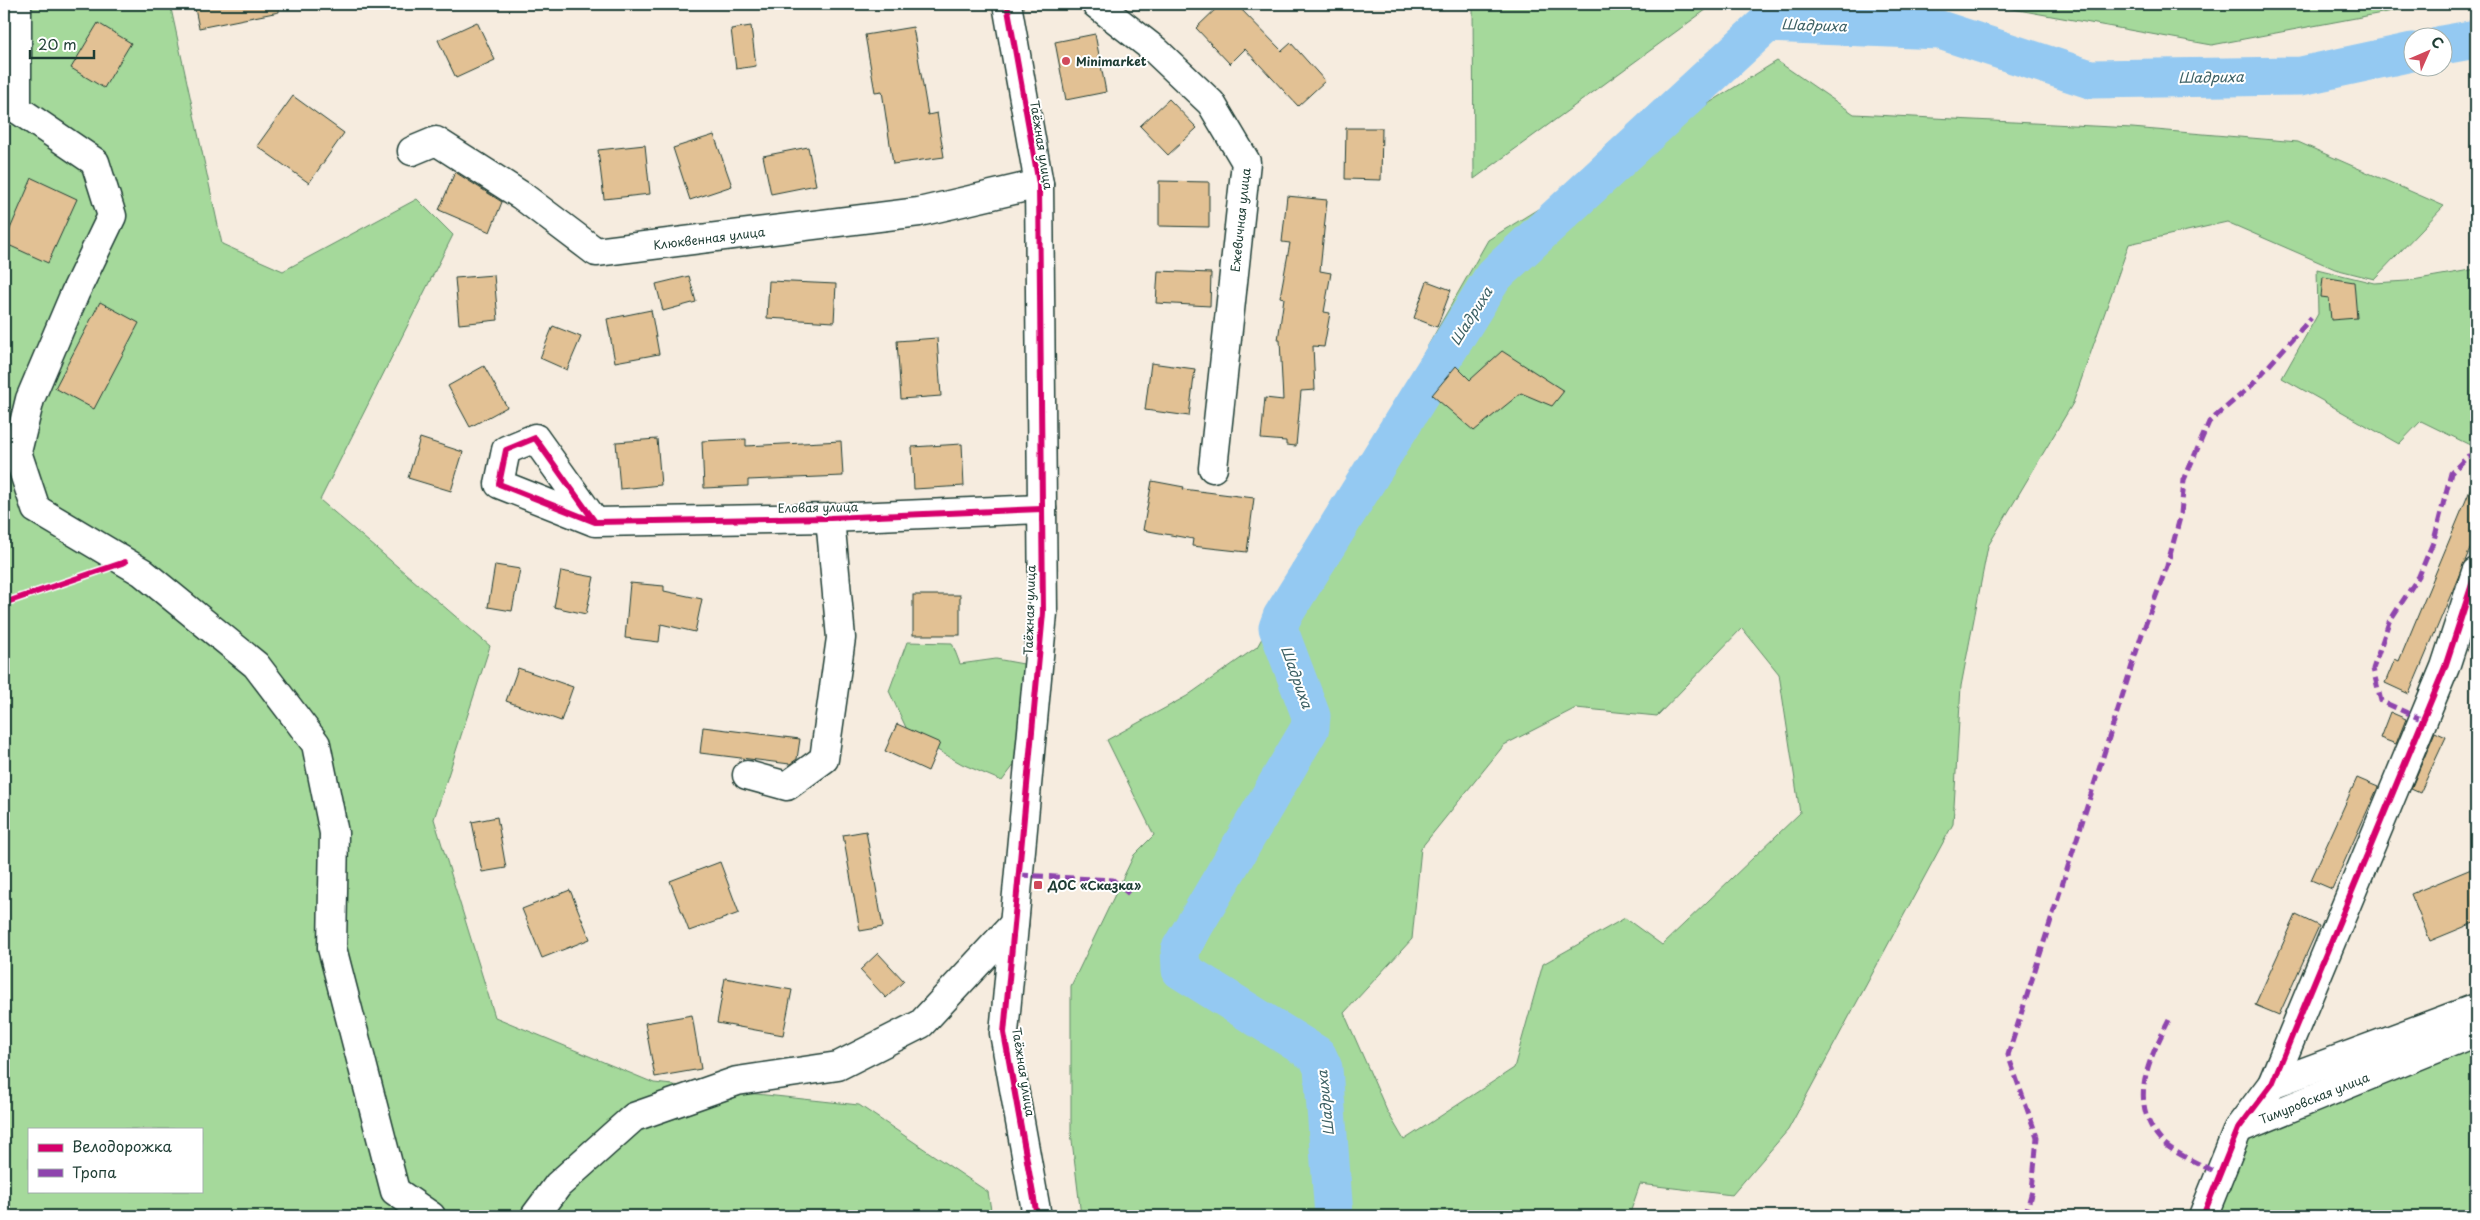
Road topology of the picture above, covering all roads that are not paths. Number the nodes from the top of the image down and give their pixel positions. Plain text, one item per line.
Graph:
1 (17, 4) edge
2 (1007, 4) edge
3 (1096, 4) edge
4 (10, 107) edge
5 (412, 151) dead end
6 (1039, 184) junction
7 (1214, 468) dead end
8 (1042, 509) junction
9 (830, 518) junction
10 (595, 522) dead end
11 (2476, 572) edge
12 (2472, 597) edge
13 (747, 775) dead end
14 (1014, 924) junction
15 (2476, 1008) edge
16 (2476, 1032) edge
17 (2272, 1084) junction
18 (2238, 1129) junction
19 (430, 1216) edge
20 (535, 1216) edge
21 (1037, 1216) edge
22 (2203, 1216) edge

1 - 4 street
2 - 6 street, Таёжная улица
3 - 7 street, Ежевичная улица
4 - 19 street
5 - 6 street, Клюквенная улица
6 - 8 street, Таёжная улица
8 - 9 street, Еловая улица
8 - 14 street, Таёжная улица
9 - 10 street, Еловая улица
9 - 13 street
11 - 12 street
12 - 17 street
14 - 20 street
14 - 21 street, Таёжная улица
15 - 17 street
16 - 18 street, Тимуровская улица
17 - 18 street
18 - 22 street

